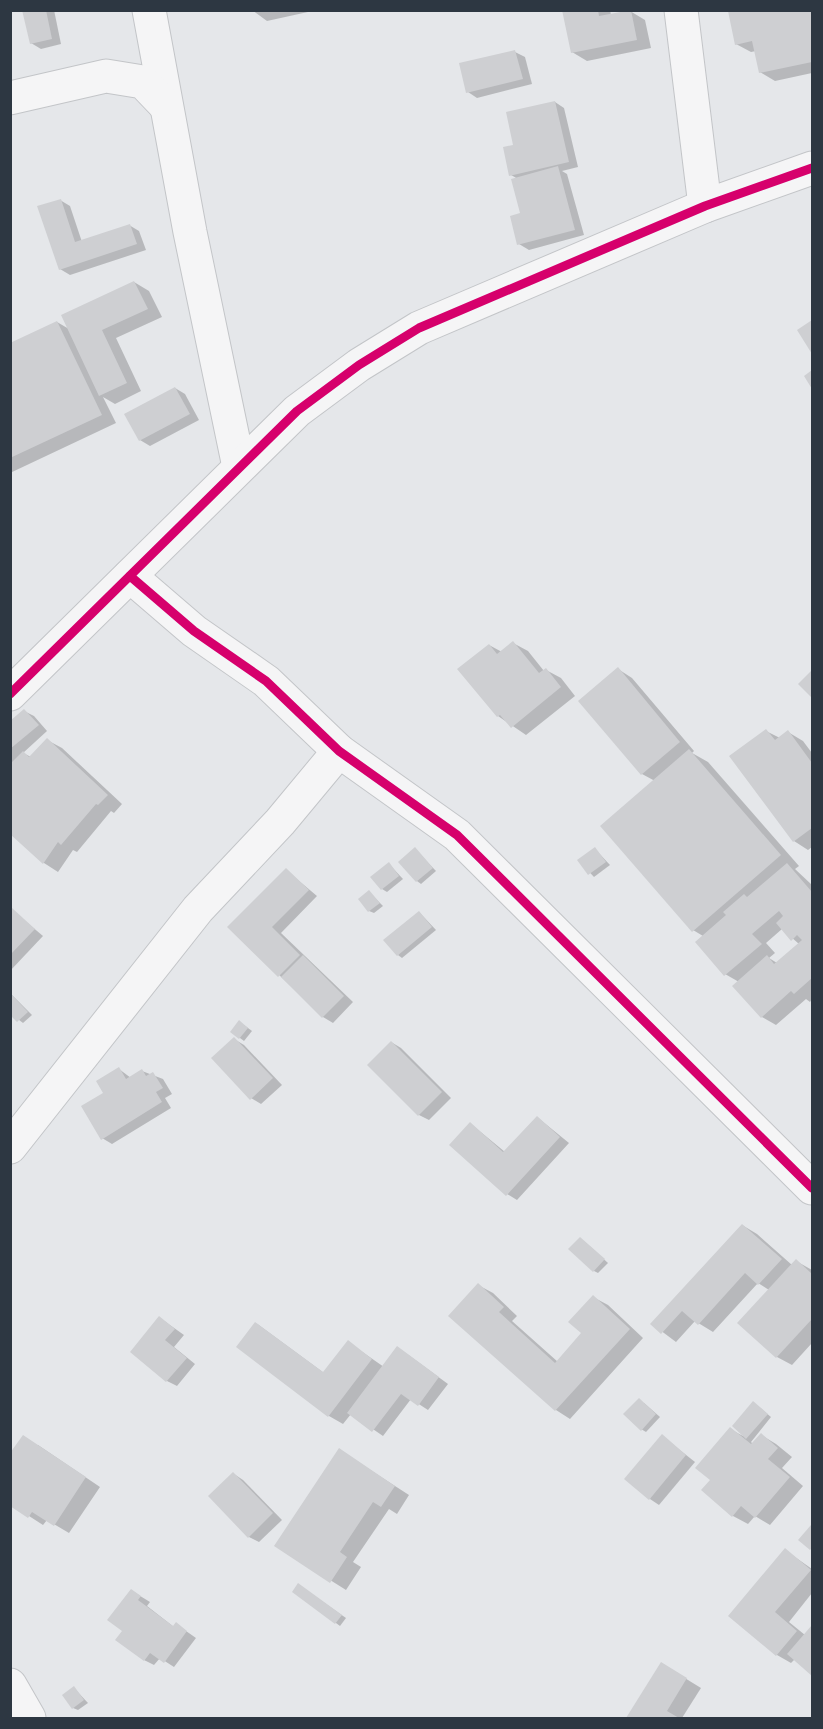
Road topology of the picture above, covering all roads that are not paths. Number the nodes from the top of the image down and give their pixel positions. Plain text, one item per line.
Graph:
1 (147, 10) edge
2 (681, 10) edge
3 (106, 76) junction
4 (10, 98) edge
5 (166, 106) junction
6 (813, 168) edge
7 (705, 206) junction
8 (239, 467) junction
9 (130, 576) junction
10 (10, 694) edge
11 (339, 751) junction
12 (10, 1147) edge
13 (813, 1188) edge
14 (10, 1685) edge
15 (30, 1719) edge

1 - 3 street
1 - 5 street
2 - 7 street
3 - 4 street
3 - 5 street
5 - 8 street
6 - 7 street
7 - 8 street
8 - 9 street
9 - 10 street
9 - 11 street
11 - 12 street
11 - 13 street
14 - 15 street

